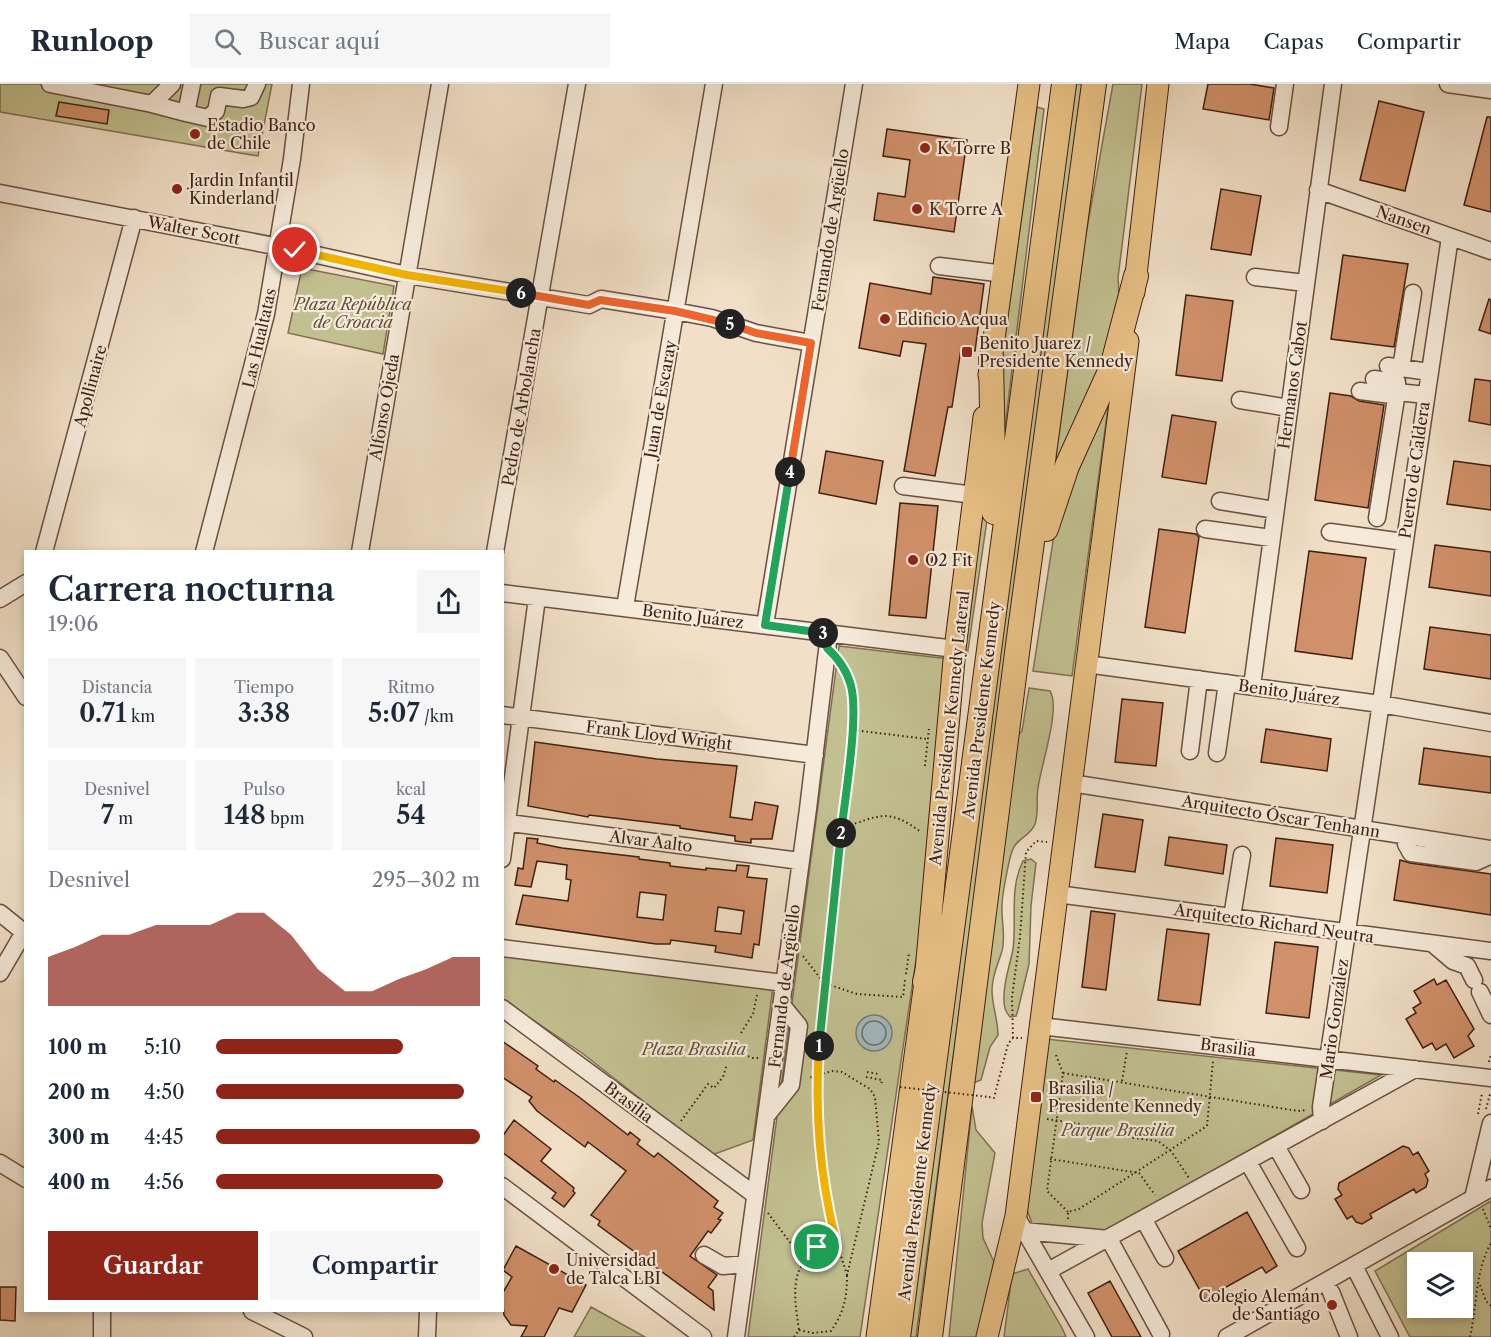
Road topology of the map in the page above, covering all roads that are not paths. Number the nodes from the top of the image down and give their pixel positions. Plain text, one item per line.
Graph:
1 (50, 84) edge
2 (172, 84) edge
3 (192, 84) edge
4 (257, 84) edge
5 (302, 84) edge
6 (440, 84) edge
7 (576, 84) edge
8 (714, 84) edge
9 (854, 84) edge
10 (1029, 84) edge
11 (1064, 84) edge
12 (1094, 84) edge
13 (1158, 84) edge
14 (1285, 84) edge
15 (1333, 84) edge
16 (1448, 84) edge
17 (221, 90) edge
18 (1491, 90) edge
19 (152, 104) junction
20 (186, 114) junction
21 (1279, 128) dead end
22 (1318, 190) junction
23 (0, 193) edge
24 (134, 218) junction
25 (1450, 237) junction
26 (278, 247) junction
27 (1491, 251) edge
28 (939, 266) dead end
29 (1005, 274) junction
30 (407, 275) junction
31 (1136, 276) junction
32 (1255, 277) dead end
33 (1305, 284) junction
34 (1413, 293) dead end
35 (540, 296) junction
36 (675, 311) junction
37 (811, 343) junction
38 (991, 358) junction
39 (1429, 372) junction
40 (1374, 379) dead end
41 (1360, 391) dead end
42 (1397, 392) junction
43 (1426, 395) junction
44 (1240, 400) dead end
45 (1289, 408) junction
46 (903, 486) dead end
47 (974, 495) junction
48 (1220, 501) dead end
49 (1275, 510) junction
50 (1377, 518) dead end
51 (1205, 529) dead end
52 (1330, 532) dead end
53 (1271, 538) junction
54 (1404, 542) junction
55 (45, 550) edge
56 (205, 550) edge
57 (360, 550) edge
58 (495, 550) edge
59 (24, 584) edge
60 (504, 593) edge
61 (537, 598) junction
62 (0, 599) edge
63 (625, 607) junction
64 (992, 621) junction
65 (765, 625) junction
66 (828, 641) junction
67 (1018, 645) junction
68 (955, 649) junction
69 (0, 658) edge
70 (1086, 664) junction
71 (1200, 679) junction
72 (1227, 683) junction
73 (1252, 686) junction
74 (24, 694) edge
75 (1380, 704) junction
76 (504, 715) edge
77 (521, 717) junction
78 (1491, 723) edge
79 (1190, 751) dead end
80 (1217, 753) dead end
81 (815, 755) junction
82 (973, 775) junction
83 (1071, 783) junction
84 (505, 822) edge
85 (1361, 828) junction
86 (1491, 849) edge
87 (1242, 855) dead end
88 (800, 861) junction
89 (1057, 894) junction
90 (0, 913) edge
91 (1232, 917) junction
92 (24, 932) edge
93 (1346, 932) junction
94 (24, 935) edge
95 (1433, 944) junction
96 (504, 948) edge
97 (1491, 951) edge
98 (0, 973) edge
99 (784, 982) junction
100 (925, 982) junction
101 (504, 1009) edge
102 (1491, 1015) edge
103 (1039, 1033) junction
104 (1330, 1059) junction
105 (1415, 1069) junction
106 (1491, 1078) edge
107 (1321, 1114) junction
108 (1491, 1123) edge
109 (1276, 1146) junction
110 (1248, 1162) junction
111 (0, 1163) edge
112 (24, 1178) edge
113 (504, 1188) edge
114 (1301, 1190) dead end
115 (1481, 1194) edge
116 (755, 1195) junction
117 (1144, 1220) junction
118 (1020, 1223) junction
119 (1109, 1239) junction
120 (1297, 1248) dead end
121 (704, 1255) dead end
122 (939, 1258) junction
123 (1165, 1258) dead end
124 (746, 1264) junction
125 (1354, 1266) junction
126 (1048, 1271) junction
127 (1331, 1292) dead end
128 (102, 1312) edge
129 (254, 1312) edge
130 (428, 1312) edge
131 (1161, 1334) dead end
132 (102, 1337) edge
133 (304, 1337) edge
134 (427, 1337) edge
135 (703, 1337) edge
136 (736, 1337) edge
137 (877, 1337) edge
138 (898, 1337) edge
139 (930, 1337) edge
140 (940, 1337) edge
141 (987, 1337) edge
142 (1086, 1337) edge
143 (1227, 1337) edge
144 (1349, 1337) edge
145 (1390, 1337) edge

1 - 19 street
2 - 19 street
3 - 20 street
4 - 17 street
5 - 26 street, Las Hualtatas
6 - 30 street, Alfonso Ojeda
7 - 35 street, Pedro de Arbolancha
8 - 36 street, Juan de Escaray
9 - 37 street, Fernando de Argüello
10 - 29 main road, Avenida Presidente Kennedy Lateral
11 - 64 highway, Avenida Presidente Kennedy
12 - 67 highway, Avenida Presidente Kennedy
13 - 31 main road
14 - 21 street
15 - 22 street, Hermanos Cabot
16 - 18 street
17 - 20 street
19 - 20 street
22 - 25 street, Nansen
22 - 33 street, Hermanos Cabot
23 - 24 street, Walter Scott
24 - 26 street, Walter Scott
24 - 55 street, Apollinaire
25 - 27 street, Nansen
25 - 39 street, Puerto de Caldera
26 - 30 street, Walter Scott
26 - 56 street, Las Hualtatas
28 - 29 street
29 - 38 main road, Avenida Presidente Kennedy Lateral
30 - 35 street, Walter Scott
30 - 57 street, Alfonso Ojeda
31 - 67 highway
31 - 70 main road
32 - 33 street
33 - 45 street, Hermanos Cabot
34 - 39 street
35 - 36 street, Walter Scott
35 - 58 street, Pedro de Arbolancha
36 - 37 street, Walter Scott
36 - 63 street, Juan de Escaray
37 - 65 street, Fernando de Argüello
38 - 47 main road, Avenida Presidente Kennedy Lateral
38 - 64 highway
39 - 43 street, Puerto de Caldera
40 - 42 street
41 - 42 street
42 - 43 street
42 - 50 street
43 - 54 street, Puerto de Caldera
44 - 45 street
45 - 49 street, Hermanos Cabot
46 - 47 street
47 - 68 main road, Avenida Presidente Kennedy Lateral
48 - 49 street
49 - 53 street, Hermanos Cabot
51 - 53 street
52 - 54 street
53 - 73 street, Hermanos Cabot
54 - 75 street, Puerto de Caldera
59 - 62 street
60 - 61 street, Benito Juárez
61 - 63 street, Benito Juárez
61 - 77 street
63 - 65 street, Benito Juárez
64 - 82 highway, Avenida Presidente Kennedy
65 - 66 street, Benito Juárez
66 - 68 street, Benito Juárez
66 - 81 street, Fernando de Argüello
67 - 122 highway, Avenida Presidente Kennedy
68 - 100 main road, Avenida Presidente Kennedy Lateral
69 - 74 street
70 - 71 street, Benito Juárez
70 - 83 main road
71 - 72 street, Benito Juárez
71 - 79 street
72 - 73 street, Benito Juárez
72 - 80 street
73 - 75 street, Benito Juárez
75 - 78 street, Benito Juárez
75 - 85 street, Mario González
76 - 77 street, Frank Lloyd Wright
77 - 81 street, Frank Lloyd Wright
77 - 84 street
81 - 88 street, Fernando de Argüello
82 - 100 highway
82 - 138 highway, Avenida Presidente Kennedy
83 - 85 street, Arquitecto Óscar Tenhann
83 - 89 main road
84 - 88 street, Alvar Aalto
85 - 86 street, Arquitecto Óscar Tenhann
85 - 93 street, Mario González
87 - 91 street
88 - 99 street, Fernando de Argüello
89 - 91 street, Arquitecto Richard Neutra
89 - 103 main road
90 - 92 street
91 - 93 street, Arquitecto Richard Neutra
93 - 95 street, Arquitecto Richard Neutra
93 - 104 street, Mario González
94 - 98 street
95 - 97 street, Arquitecto Richard Neutra
95 - 102 street
96 - 99 street
99 - 116 street, Fernando de Argüello
100 - 137 main road, Avenida Presidente Kennedy Lateral
101 - 116 street, Brasilia
103 - 104 street, Brasilia
103 - 118 main road
104 - 105 street, Brasilia
104 - 107 street, Mario González
105 - 106 street, Brasilia
105 - 107 street
107 - 109 street
108 - 115 street
109 - 110 street
109 - 114 street
110 - 117 street
110 - 120 street
111 - 112 street
113 - 135 street
115 - 125 street
116 - 124 street, Fernando de Argüello
117 - 119 street
117 - 123 street
118 - 119 street
118 - 126 street
118 - 141 main road
119 - 126 street
119 - 131 street
121 - 124 street
122 - 139 highway, Avenida Presidente Kennedy
122 - 140 highway
124 - 136 street, Fernando de Argüello
125 - 143 street
125 - 145 street
126 - 142 street
127 - 144 street
128 - 132 street
129 - 133 street
130 - 134 street

